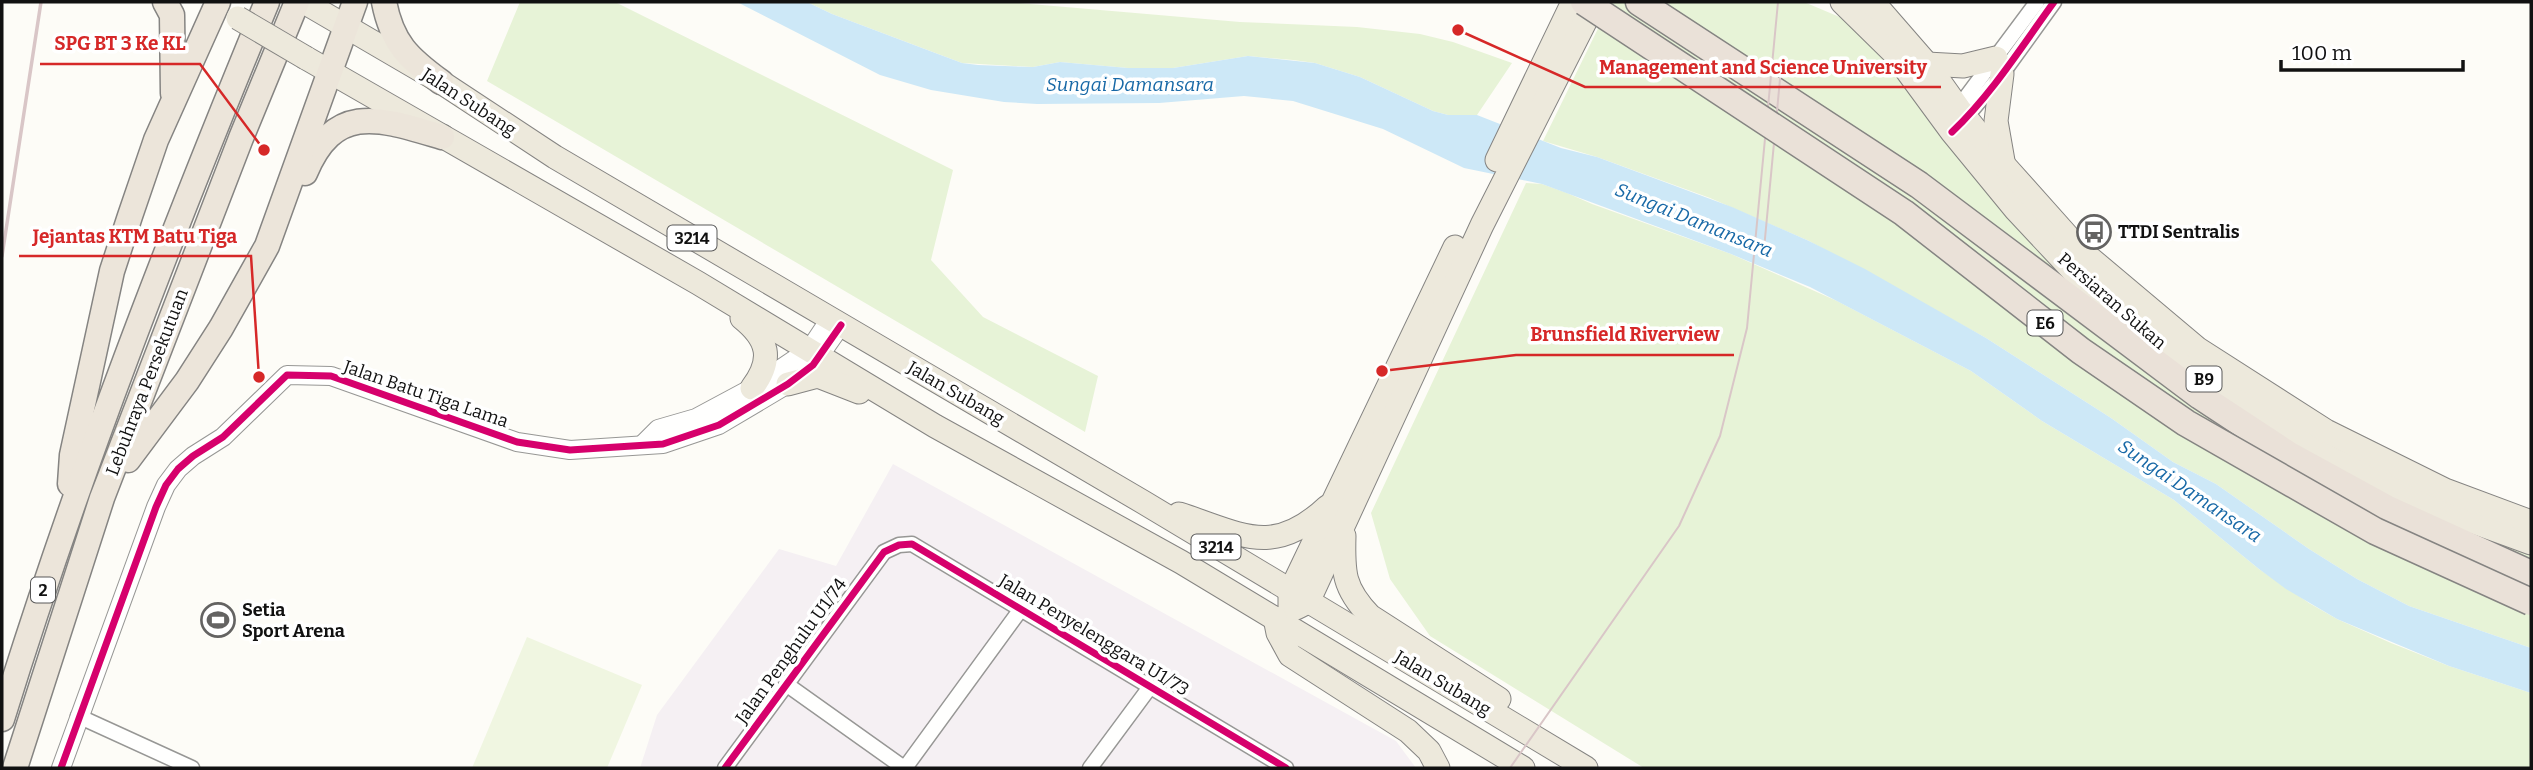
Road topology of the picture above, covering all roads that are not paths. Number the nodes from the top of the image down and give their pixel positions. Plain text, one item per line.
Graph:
1 (166, 2) edge
2 (267, 2) edge
3 (297, 2) edge
4 (304, 2) edge
5 (355, 2) edge
6 (384, 2) edge
7 (1573, 2) edge
8 (1584, 2) edge
9 (1595, 2) edge
10 (1639, 2) edge
11 (1842, 2) edge
12 (1868, 2) edge
13 (2037, 2) edge
14 (2054, 2) edge
15 (215, 3) edge
16 (336, 21) junction
17 (1927, 64) junction
18 (1999, 66) junction
19 (328, 71) junction
20 (441, 82) junction
21 (1536, 96) junction
22 (173, 100) junction
23 (1955, 120) junction
24 (442, 137) junction
25 (2004, 165) junction
26 (1475, 221) junction
27 (267, 246) junction
28 (698, 283) junction
29 (835, 322) junction
30 (815, 352) junction
31 (788, 384) junction
32 (752, 388) junction
33 (935, 426) junction
34 (643, 444) junction
35 (102, 498) junction
36 (73, 499) junction
37 (1333, 501) junction
38 (1143, 502) junction
39 (2531, 522) edge
40 (1344, 526) junction
41 (2531, 543) edge
42 (884, 552) joint
43 (2531, 574) edge
44 (2531, 601) edge
45 (1291, 605) junction
46 (1021, 609) junction
47 (786, 684) junction
48 (1150, 687) junction
49 (1490, 711) junction
50 (78, 716) junction
51 (2, 719) edge
52 (1496, 761) edge
53 (1526, 762) edge
54 (1576, 762) edge
55 (1277, 766) edge
56 (15, 768) edge
57 (61, 768) edge
58 (192, 768) edge
59 (724, 768) edge
60 (904, 768) edge
61 (1090, 768) edge
62 (1438, 768) edge
63 (1592, 768) edge

1 - 22 highway
2 - 36 highway, Lebuhraya Persekutuan / 2
3 - 35 highway, Lebuhraya Persekutuan / 2
4 - 16 main road, 3214
5 - 16 highway
6 - 20 highway
7 - 21 main road
8 - 44 highway, E6, bridge
9 - 21 main road
10 - 43 highway, E6
11 - 23 main road, Persiaran Sukan / B9
12 - 17 main road, Persiaran Sukan / B9
13 - 18 street
14 - 18 street
15 - 19 main road, 3214, bridge
15 - 22 highway
16 - 19 highway
16 - 20 main road, Jalan Subang / 3214
17 - 18 main road
17 - 23 main road, Persiaran Sukan / B9
18 - 23 street
18 - 25 main road
19 - 24 main road, 3214
19 - 27 highway
20 - 29 main road, Jalan Subang / 3214
21 - 26 main road
22 - 36 highway
23 - 25 main road, Persiaran Sukan / B9
23 - 41 main road, Persiaran Sukan / B9
24 - 27 highway
24 - 28 main road, 3214
25 - 39 main road, Persiaran Sukan / B9
26 - 37 main road
26 - 40 main road
27 - 35 highway
28 - 30 main road, 3214
28 - 32 main road
29 - 30 street
29 - 38 main road, Jalan Subang / 3214
30 - 31 street, Jalan Batu Tiga Lama
30 - 32 street
30 - 33 main road, 3214
31 - 33 main road
31 - 34 street, Jalan Batu Tiga Lama
32 - 34 street
33 - 45 main road, 3214
34 - 50 street, Jalan Batu Tiga Lama
35 - 56 highway, Lebuhraya Persekutuan / 2
36 - 51 highway, Lebuhraya Persekutuan / 2
37 - 38 main road
37 - 45 main road
38 - 45 main road, Jalan Subang / 3214
40 - 45 main road
40 - 63 main road
42 - 46 street, Jalan Penyelenggara U1/73
42 - 47 street, Jalan Penghulu U1/74
45 - 49 main road, Jalan Subang / 3214
45 - 52 main road, Jalan Subang
45 - 62 main road
46 - 48 street, Jalan Penyelenggara U1/73
46 - 60 street
47 - 59 street, Jalan Penghulu U1/74
47 - 60 street
48 - 55 street, Jalan Penyelenggara U1/73
48 - 61 street
49 - 53 main road
49 - 54 main road, Jalan Subang / 3214
50 - 57 street, Jalan Batu Tiga Lama
50 - 58 street
52 - 53 main road, Jalan Subang
53 - 54 main road

